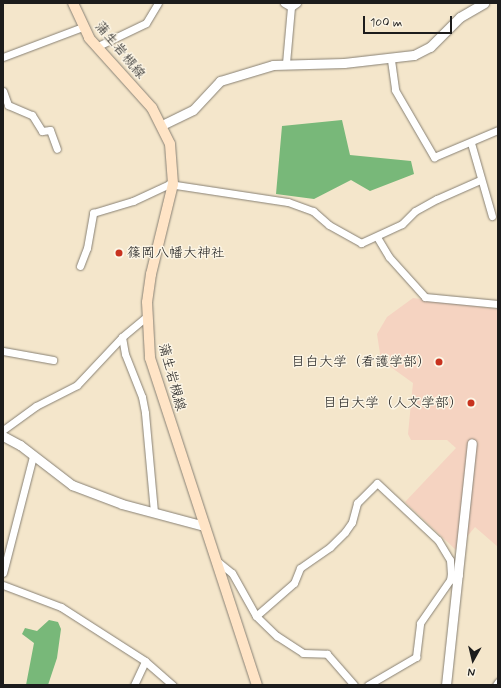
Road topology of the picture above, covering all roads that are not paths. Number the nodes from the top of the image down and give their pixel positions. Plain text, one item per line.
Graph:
1 (73, 3) edge
2 (158, 3) edge
3 (284, 3) edge
4 (484, 3) edge
5 (294, 5) edge
6 (83, 27) junction
7 (96, 47) junction
8 (3, 57) edge
9 (391, 60) junction
10 (286, 63) junction
11 (3, 91) edge
12 (162, 125) junction
13 (498, 130) edge
14 (471, 143) junction
15 (56, 150) dead end
16 (480, 180) junction
17 (173, 184) junction
18 (492, 216) dead end
19 (377, 237) junction
20 (80, 266) dead end
21 (498, 304) edge
22 (146, 317) junction
23 (122, 338) junction
24 (3, 351) edge
25 (53, 360) dead end
26 (3, 430) edge
27 (3, 436) edge
28 (472, 443) dead end
29 (33, 456) junction
30 (154, 512) junction
31 (204, 526) junction
32 (215, 560) junction
33 (3, 574) edge
34 (455, 574) junction
35 (3, 585) edge
36 (256, 616) junction
37 (146, 661) junction
38 (498, 682) edge
39 (134, 685) edge
40 (174, 685) edge
41 (257, 685) edge
42 (354, 685) edge
43 (368, 685) edge
44 (446, 685) edge
45 (496, 685) edge

1 - 6 main road, 蒲生岩槻線
2 - 7 street
3 - 5 street
4 - 9 street
5 - 10 street
6 - 7 main road, 蒲生岩槻線
6 - 8 street
7 - 12 main road, 蒲生岩槻線
9 - 10 street
9 - 14 street
10 - 12 street
11 - 15 street
12 - 17 main road, 蒲生岩槻線
13 - 14 street
14 - 16 street
16 - 18 street
16 - 19 street
17 - 19 street
17 - 20 street
17 - 22 main road, 蒲生岩槻線
19 - 21 street
22 - 23 street
22 - 31 main road, 蒲生岩槻線
23 - 26 street
23 - 30 street
24 - 25 street
27 - 29 street
28 - 34 street
29 - 30 street
29 - 33 street
30 - 31 street
31 - 32 main road, 蒲生岩槻線
32 - 36 street
32 - 41 main road, 蒲生岩槻線
34 - 36 street
34 - 43 street
34 - 44 street
35 - 37 street
36 - 42 street
37 - 39 street
37 - 40 street
38 - 45 street

